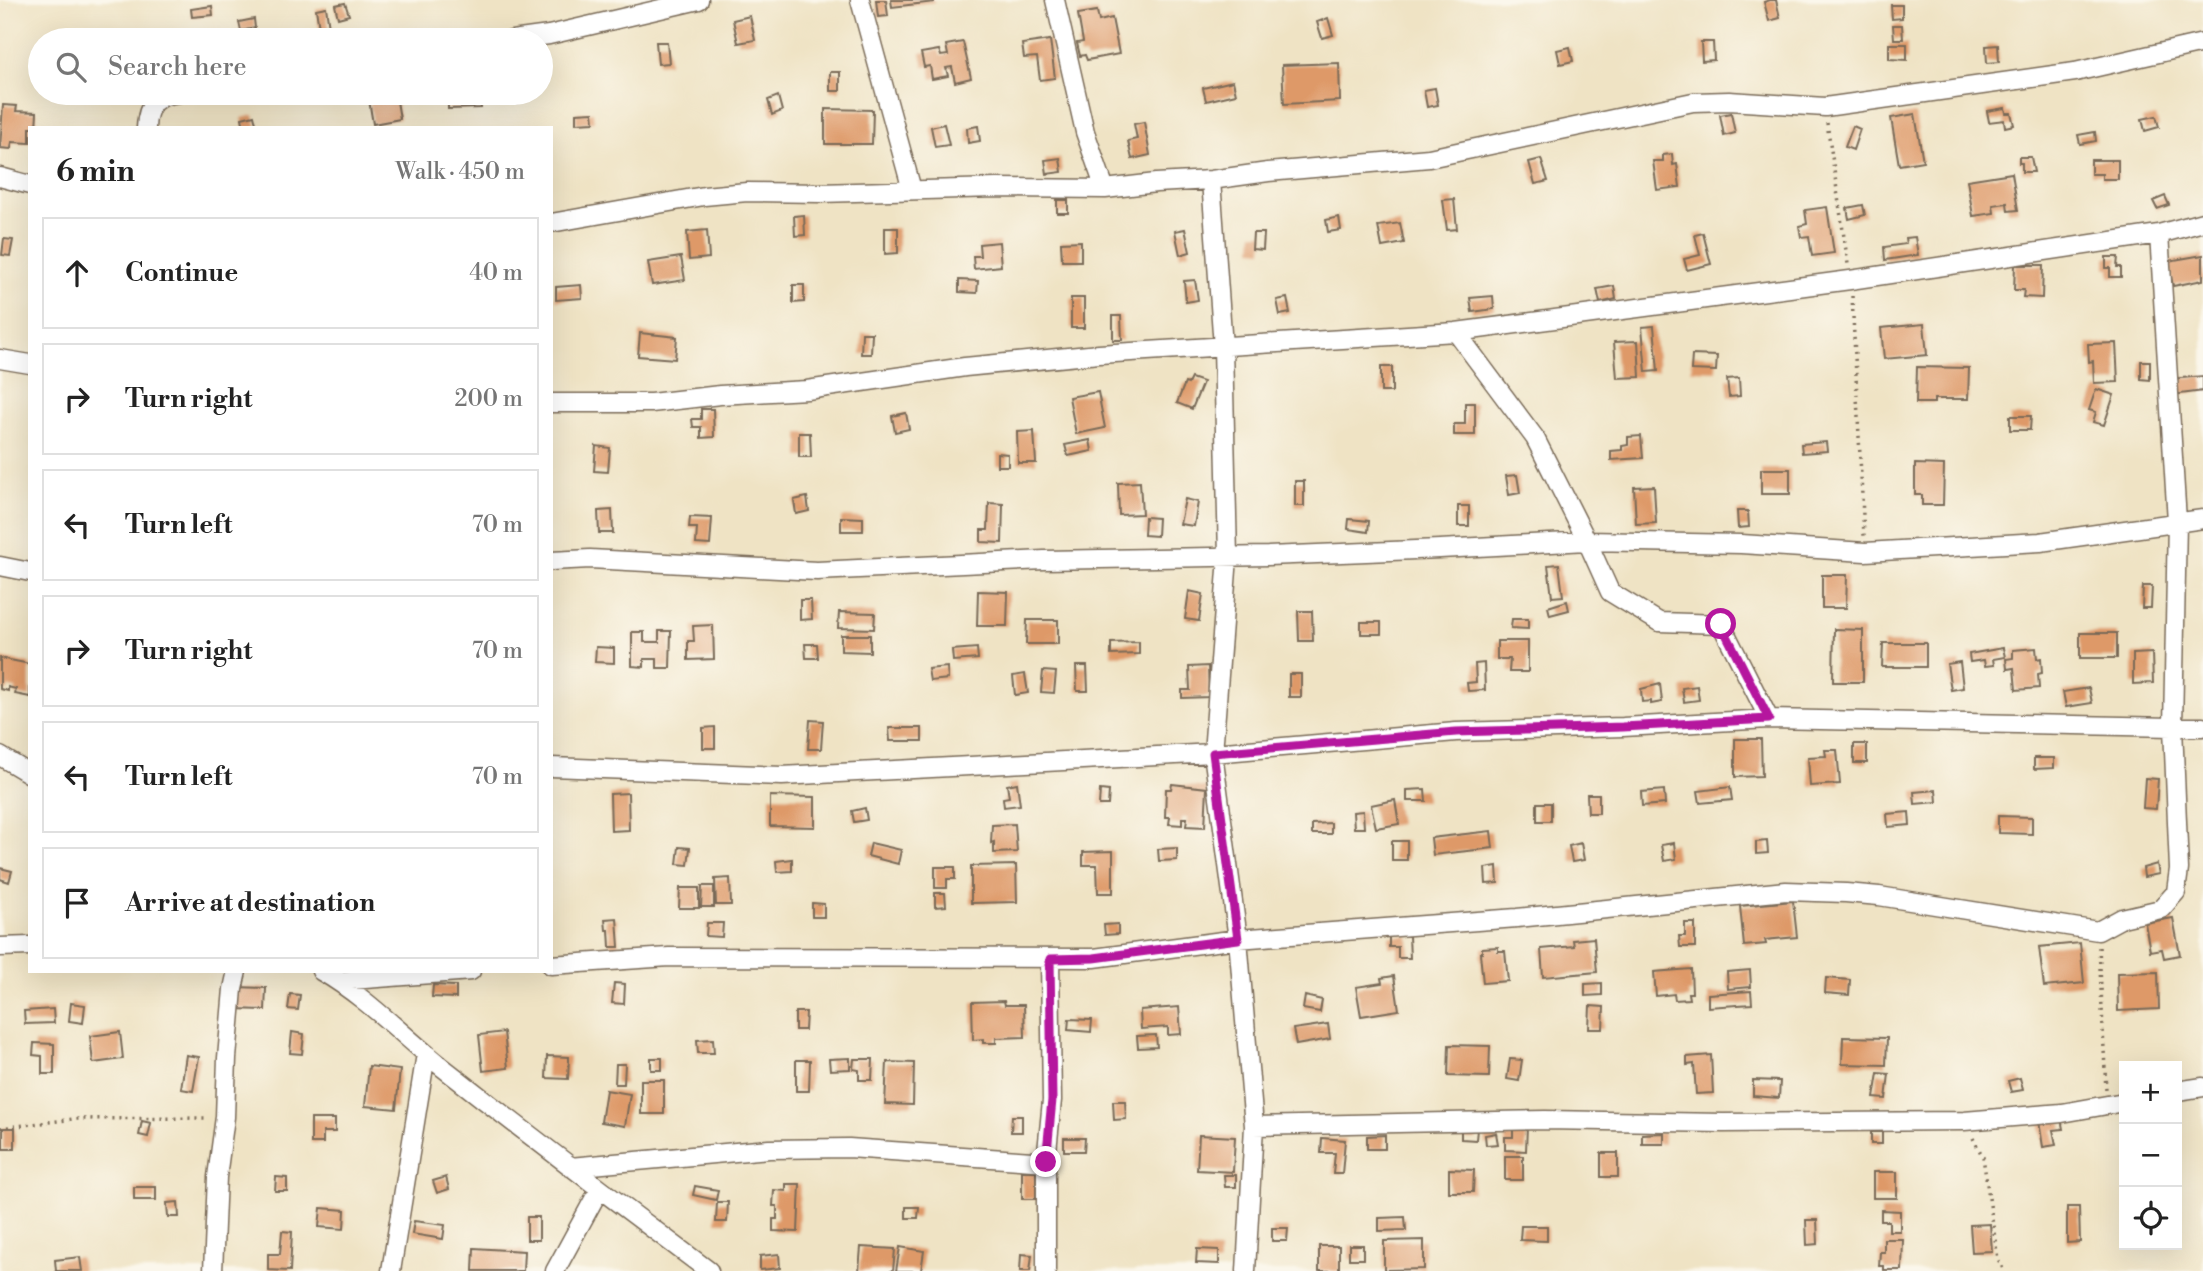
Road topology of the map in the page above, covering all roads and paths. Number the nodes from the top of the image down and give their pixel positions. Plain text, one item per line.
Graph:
1 (699, 0) edge
2 (860, 0) edge
3 (1055, 0) edge
4 (553, 33) edge
5 (2203, 43) edge
6 (151, 105) edge
7 (1825, 107) junction
8 (146, 126) edge
9 (0, 177) edge
10 (1212, 180) junction
11 (28, 185) edge
12 (1105, 189) junction
13 (912, 190) junction
14 (2203, 222) edge
15 (553, 223) edge
16 (2159, 234) junction
17 (1850, 280) junction
18 (1456, 332) junction
19 (1223, 347) junction
20 (0, 359) edge
21 (28, 364) edge
22 (553, 403) edge
23 (2203, 519) edge
24 (2177, 521) junction
25 (1587, 541) junction
26 (1865, 552) junction
27 (1228, 557) junction
28 (553, 561) edge
29 (0, 566) edge
30 (28, 572) edge
31 (1769, 719) junction
32 (2174, 727) junction
33 (2203, 727) edge
34 (1213, 753) junction
35 (0, 756) edge
36 (553, 767) edge
37 (28, 772) edge
38 (2098, 931) junction
39 (1238, 939) junction
40 (28, 946) edge
41 (0, 947) edge
42 (1050, 959) junction
43 (553, 965) edge
44 (237, 973) edge
45 (324, 973) edge
46 (444, 973) edge
47 (338, 981) junction
48 (426, 1054) junction
49 (2203, 1087) edge
50 (2182, 1090) edge
51 (2116, 1103) edge
52 (225, 1117) junction
53 (1964, 1121) junction
54 (1254, 1126) junction
55 (0, 1128) edge
56 (1046, 1162) junction
57 (570, 1167) junction
58 (599, 1190) junction
59 (213, 1271) edge
60 (391, 1271) edge
61 (555, 1271) edge
62 (709, 1271) edge
63 (1046, 1271) edge
64 (1246, 1271) edge
65 (2004, 1271) edge

1 - 4 street
2 - 13 street
3 - 12 street
5 - 7 street
6 - 8 street
7 - 10 street
7 - 17 path
9 - 11 street
10 - 12 street
10 - 19 street
12 - 13 street
13 - 15 street
14 - 16 street
16 - 17 street
16 - 24 street
17 - 18 street
17 - 26 path
18 - 19 street
18 - 25 street
19 - 22 street
19 - 27 street
20 - 21 street
23 - 24 street
24 - 26 street
24 - 32 street
25 - 26 street
25 - 27 street
25 - 31 street
27 - 28 street
27 - 34 street
29 - 30 street
31 - 32 street
31 - 34 street
32 - 33 street
32 - 38 street
34 - 36 street
34 - 39 street
35 - 37 street
38 - 39 street
38 - 51 path
39 - 42 street
39 - 54 street
40 - 41 street
42 - 43 street
42 - 56 street
44 - 52 street
45 - 47 street
46 - 47 street
47 - 48 street
48 - 57 street
48 - 60 street
49 - 50 street
51 - 53 street
52 - 55 path
52 - 59 street
53 - 54 street
53 - 65 path
54 - 64 street
56 - 57 street
56 - 63 street
57 - 58 street
58 - 61 street
58 - 62 street

